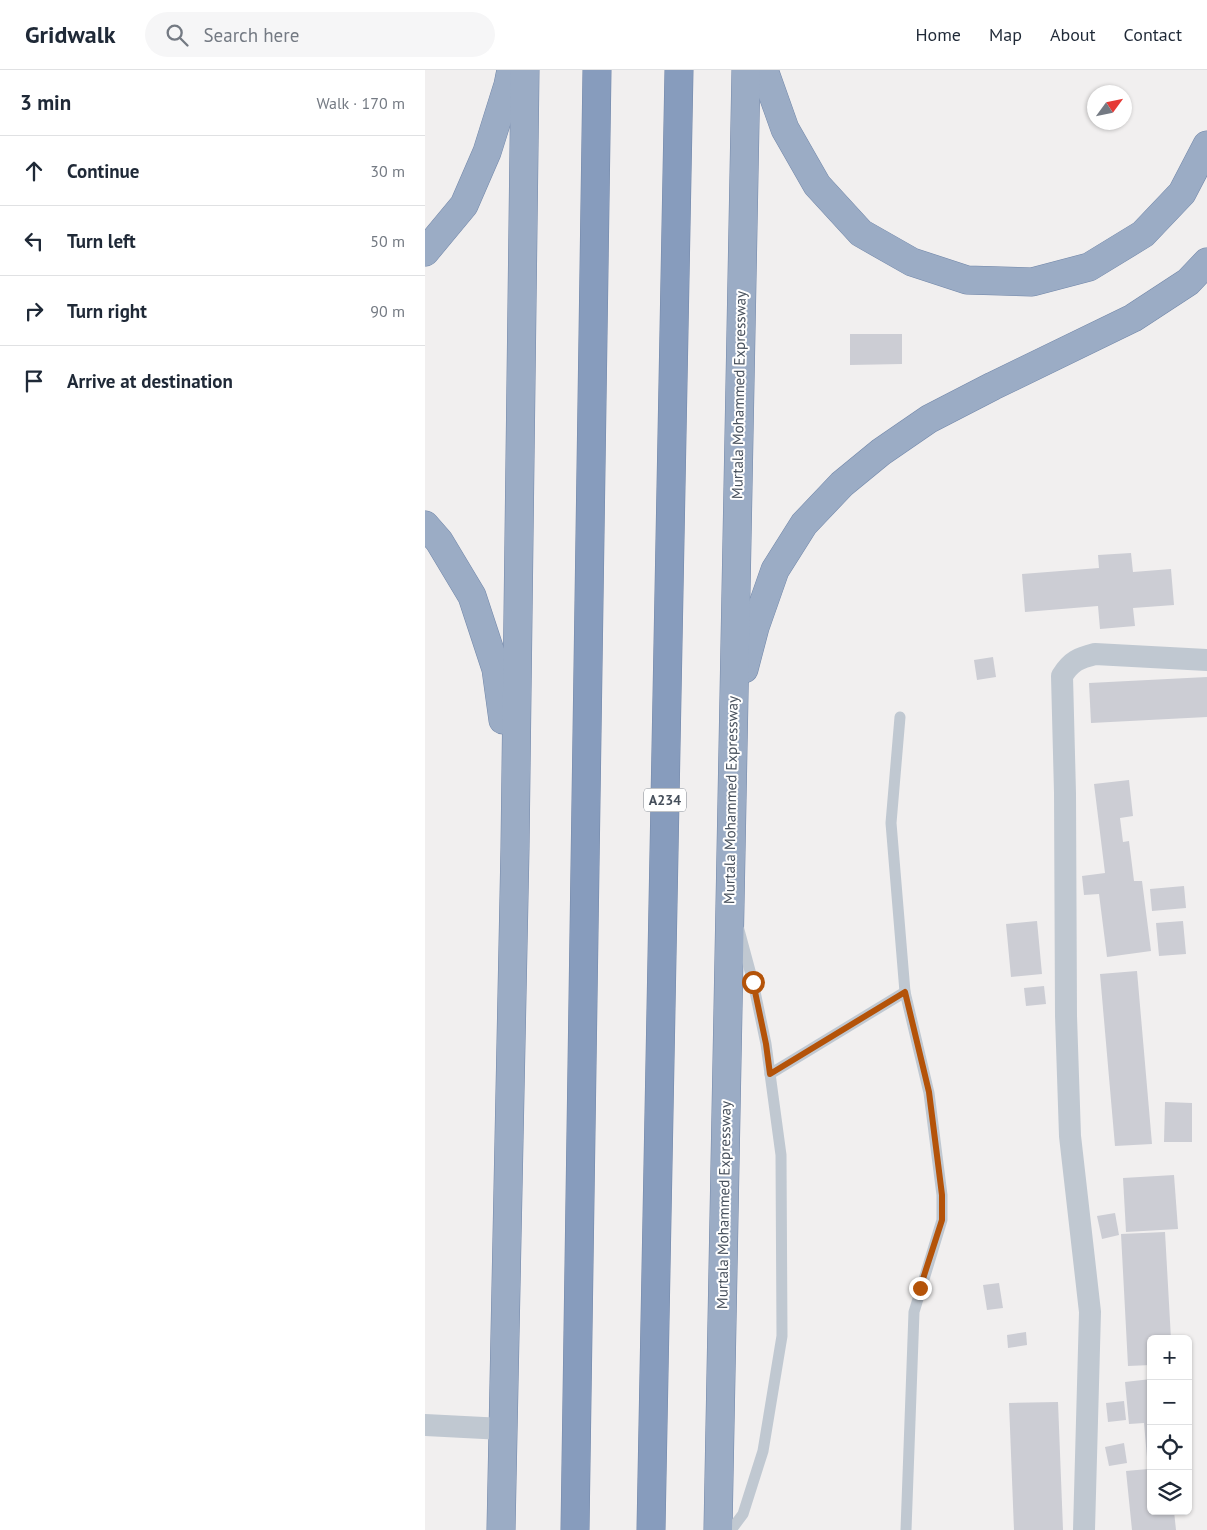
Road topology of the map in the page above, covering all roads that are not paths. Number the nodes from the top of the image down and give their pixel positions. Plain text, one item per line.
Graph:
1 (511, 70) edge
2 (525, 70) edge
3 (597, 70) edge
4 (679, 70) edge
5 (746, 70) edge
6 (764, 70) edge
7 (1207, 144) edge
8 (425, 252) edge
9 (1207, 262) edge
10 (425, 525) edge
11 (1207, 660) edge
12 (900, 717) dead end
13 (732, 762) junction
14 (515, 848) junction
15 (729, 891) junction
16 (905, 992) junction
17 (770, 1074) junction
18 (425, 1425) edge
19 (503, 1429) junction
20 (501, 1530) edge
21 (575, 1530) edge
22 (651, 1530) edge
23 (718, 1530) edge
24 (731, 1530) edge
25 (906, 1530) edge
26 (1084, 1530) edge

1 - 8 highway
2 - 14 highway
3 - 21 highway
4 - 22 highway, A234
5 - 13 highway, Murtala Mohammed Expressway
6 - 7 highway
9 - 13 highway
10 - 14 highway
11 - 26 street
12 - 16 lane
13 - 15 highway, Murtala Mohammed Expressway
14 - 19 highway
15 - 17 lane
15 - 23 highway, Murtala Mohammed Expressway
16 - 17 lane
16 - 25 lane
17 - 24 lane
18 - 19 street
19 - 20 highway

